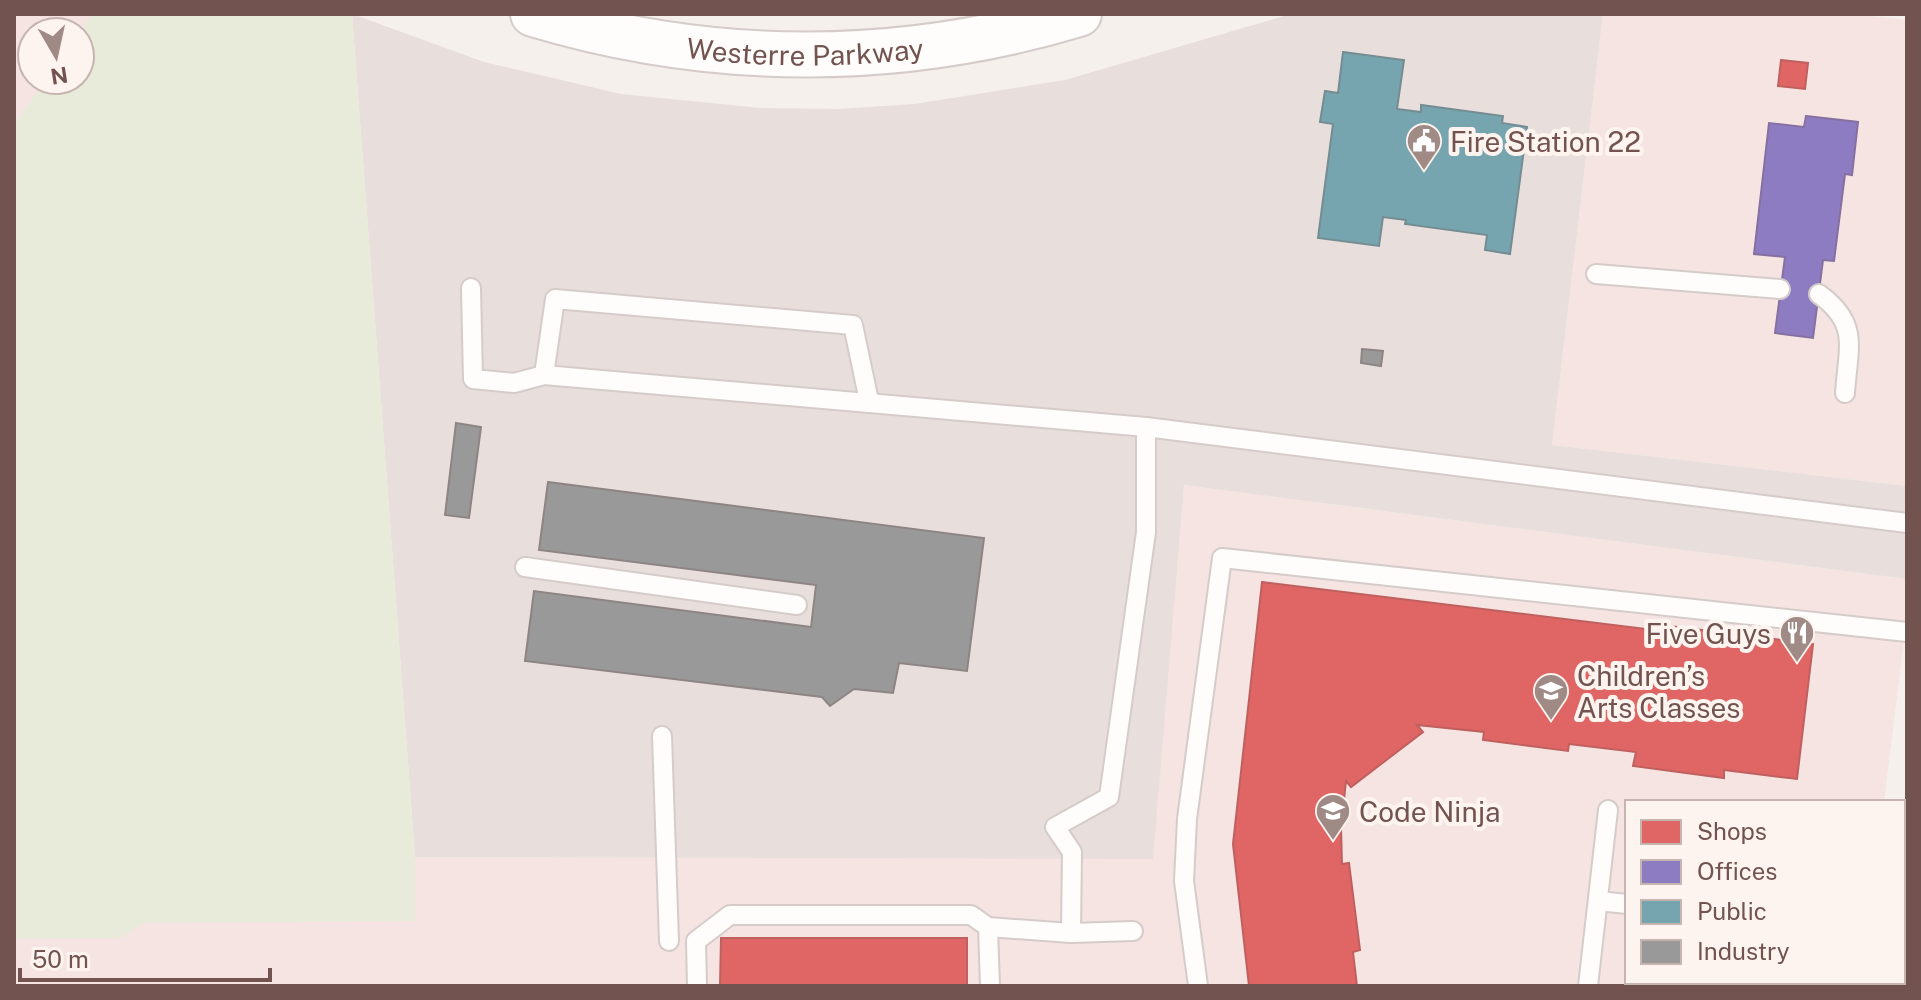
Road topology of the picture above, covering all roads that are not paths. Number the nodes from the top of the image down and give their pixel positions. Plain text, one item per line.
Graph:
1 (533, 14) edge
2 (1079, 14) edge
3 (1596, 274) dead end
4 (471, 288) dead end
5 (1780, 289) dead end
6 (1819, 294) dead end
7 (544, 375) junction
8 (1845, 393) dead end
9 (869, 401) junction
10 (1146, 427) junction
11 (1907, 523) edge
12 (525, 567) dead end
13 (797, 605) dead end
14 (1907, 632) edge
15 (662, 736) dead end
16 (1608, 810) dead end
17 (1598, 901) junction
18 (1625, 904) edge
19 (988, 927) junction
20 (1133, 931) dead end
21 (1071, 933) junction
22 (669, 941) dead end
23 (697, 986) edge
24 (990, 986) edge
25 (1198, 986) edge
26 (1588, 986) edge

1 - 2 street, Westerre Parkway
3 - 5 lane
4 - 7 lane
6 - 8 lane
7 - 9 lane
7 - 9 lane
9 - 10 lane
10 - 11 lane
10 - 21 lane
12 - 13 lane
14 - 25 lane
15 - 22 lane
16 - 17 lane
17 - 18 lane
17 - 26 lane
19 - 21 lane
19 - 23 lane
19 - 24 lane
20 - 21 lane

